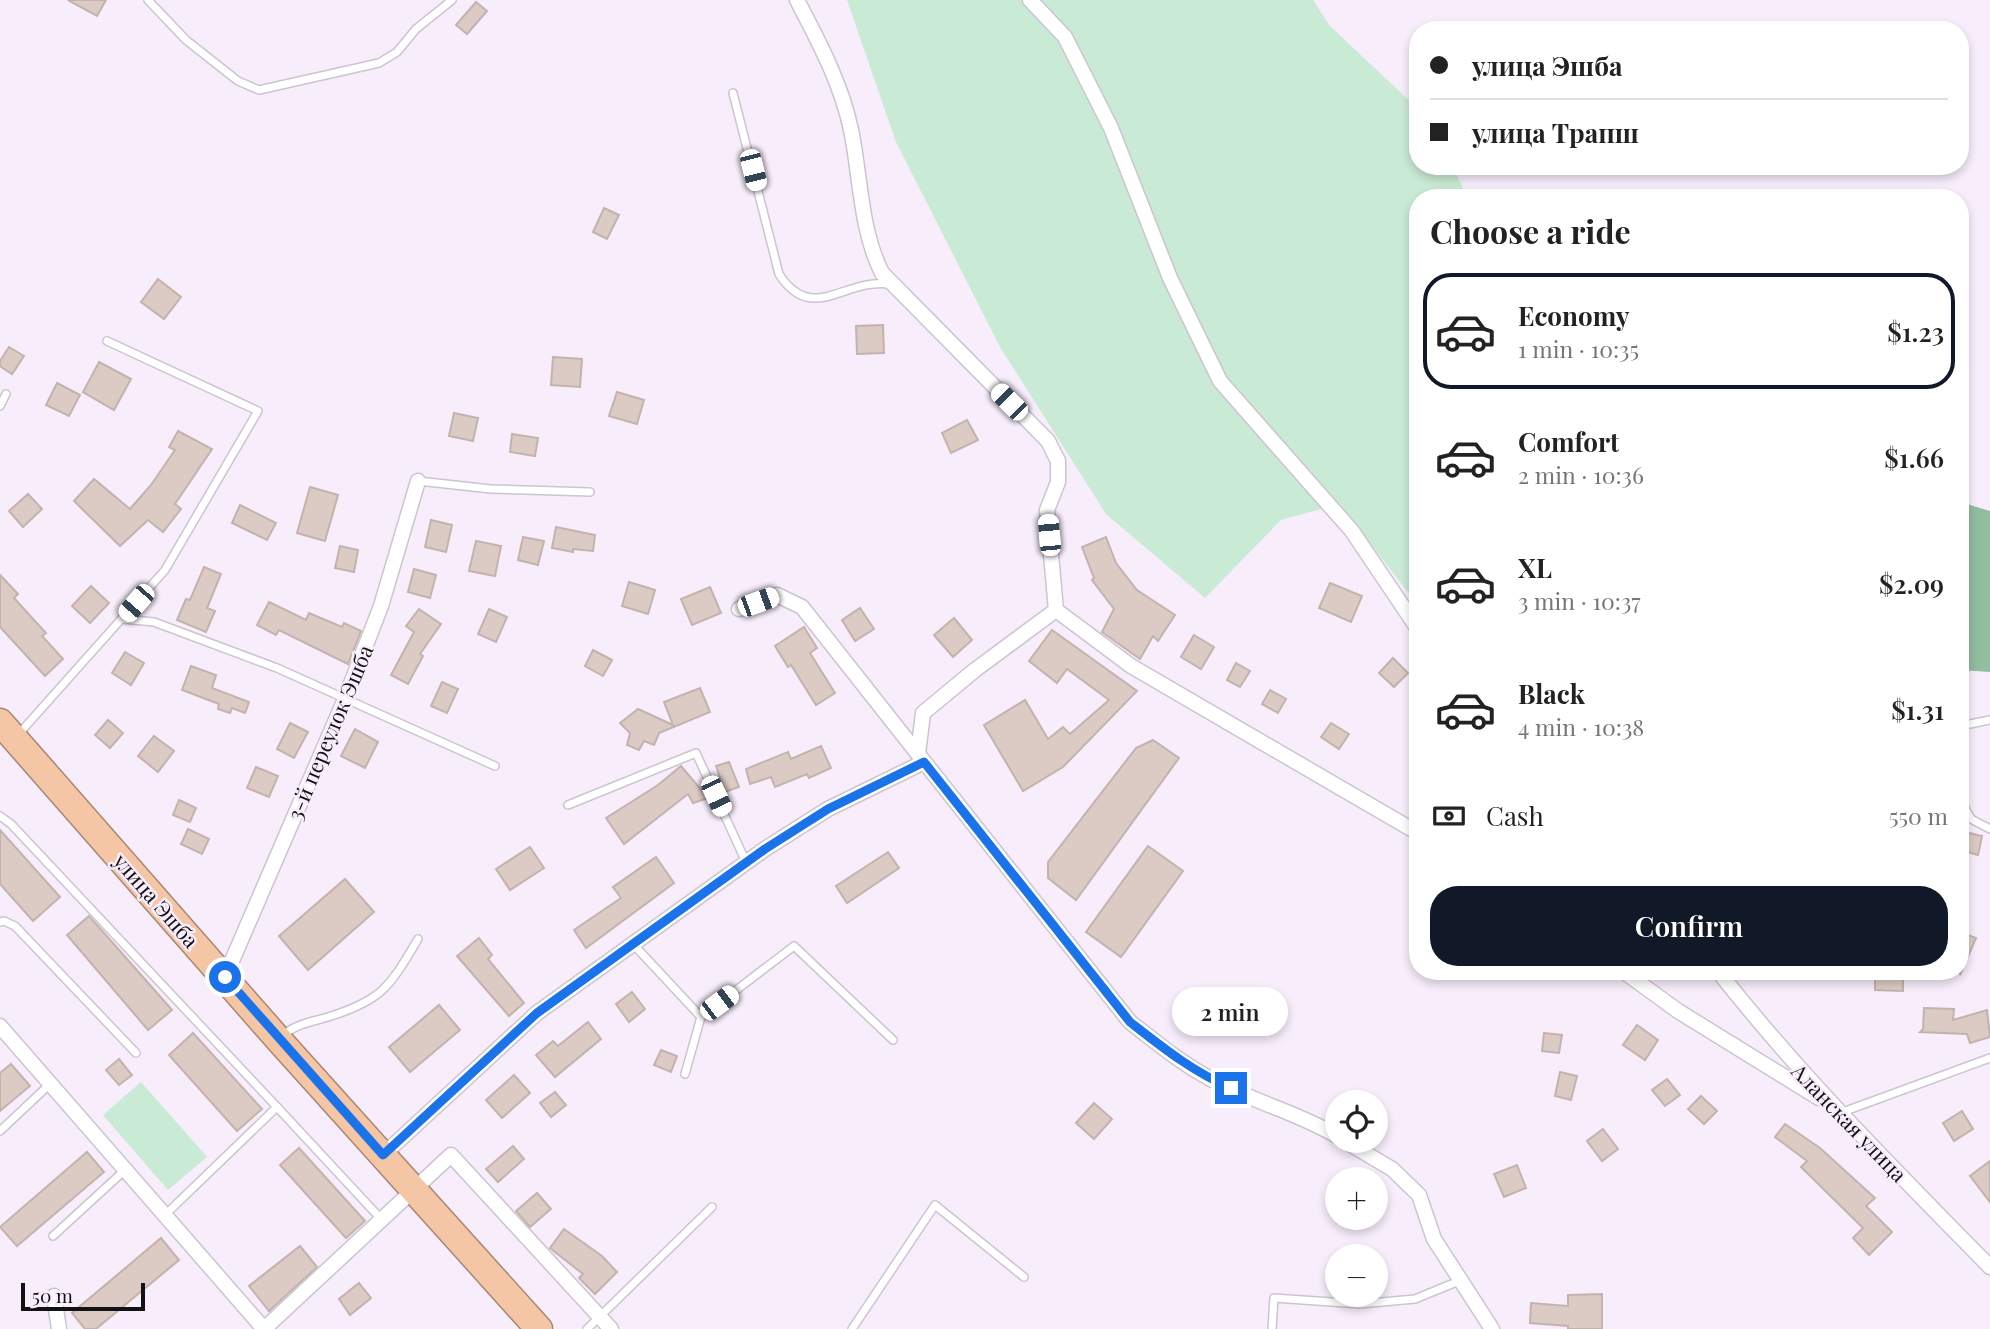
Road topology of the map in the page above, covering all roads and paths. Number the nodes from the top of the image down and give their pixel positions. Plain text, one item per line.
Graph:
1 (148, 0) edge
2 (452, 0) edge
3 (797, 0) edge
4 (1030, 0) edge
5 (733, 93) dead end
6 (893, 284) junction
7 (107, 341) dead end
8 (6, 394) dead end
9 (0, 406) edge
10 (418, 481) joint
11 (590, 492) dead end
12 (739, 609) dead end
13 (1056, 610) junction
14 (1409, 616) edge
15 (122, 619) junction
16 (345, 699) junction
17 (1990, 720) edge
18 (1969, 724) edge
19 (8, 730) edge
20 (921, 758) junction
21 (495, 766) dead end
22 (568, 805) dead end
23 (1969, 815) edge
24 (0, 816) edge
25 (1409, 828) edge
26 (1990, 829) edge
27 (746, 862) junction
28 (0, 922) edge
29 (418, 939) dead end
30 (633, 944) junction
31 (225, 977) junction
32 (1635, 980) edge
33 (1725, 980) edge
34 (701, 1017) junction
35 (0, 1026) edge
36 (278, 1039) junction
37 (892, 1040) dead end
38 (136, 1053) dead end
39 (1990, 1058) edge
40 (685, 1074) dead end
41 (51, 1084) junction
42 (277, 1107) junction
43 (1837, 1111) junction
44 (1325, 1129) edge
45 (0, 1131) edge
46 (1365, 1153) edge
47 (383, 1155) junction
48 (125, 1170) junction
49 (414, 1188) junction
50 (712, 1207) dead end
51 (165, 1215) junction
52 (381, 1219) junction
53 (53, 1236) dead end
54 (1990, 1267) edge
55 (1024, 1277) dead end
56 (1459, 1281) junction
57 (54, 1296) dead end
58 (600, 1317) junction
59 (59, 1329) edge
60 (264, 1329) edge
61 (540, 1329) edge
62 (587, 1329) edge
63 (611, 1329) edge
64 (852, 1329) edge
65 (1272, 1329) edge
66 (1492, 1329) edge

1 - 2 lane
3 - 6 street
4 - 14 street
5 - 6 lane
6 - 13 street
7 - 15 lane
8 - 9 lane
10 - 11 lane
10 - 16 street, 3-й переулок Эшба
12 - 20 street
13 - 20 street
13 - 25 street
15 - 16 lane
15 - 19 lane
16 - 21 lane
16 - 31 street, 3-й переулок Эшба
17 - 18 lane
19 - 31 highway, улица Эшба
20 - 27 street
20 - 44 street
22 - 27 lane
23 - 26 lane
24 - 42 lane
27 - 30 street
28 - 38 lane
29 - 36 lane
30 - 34 lane
30 - 47 street
31 - 36 highway, улица Эшба
32 - 43 street
33 - 43 street, Аланская улица
34 - 37 lane
34 - 40 lane
35 - 41 street
36 - 47 highway, улица Эшба
39 - 43 lane
41 - 45 lane
41 - 48 street
42 - 51 lane
42 - 52 lane
43 - 54 street, Аланская улица
46 - 56 street
47 - 49 highway, улица Эшба
48 - 51 street
48 - 53 lane
49 - 52 street
49 - 58 street
49 - 61 highway, улица Эшба
50 - 58 lane
51 - 60 street
52 - 60 street
55 - 64 lane
56 - 65 lane
56 - 66 street
57 - 59 street
58 - 62 lane
58 - 63 street

